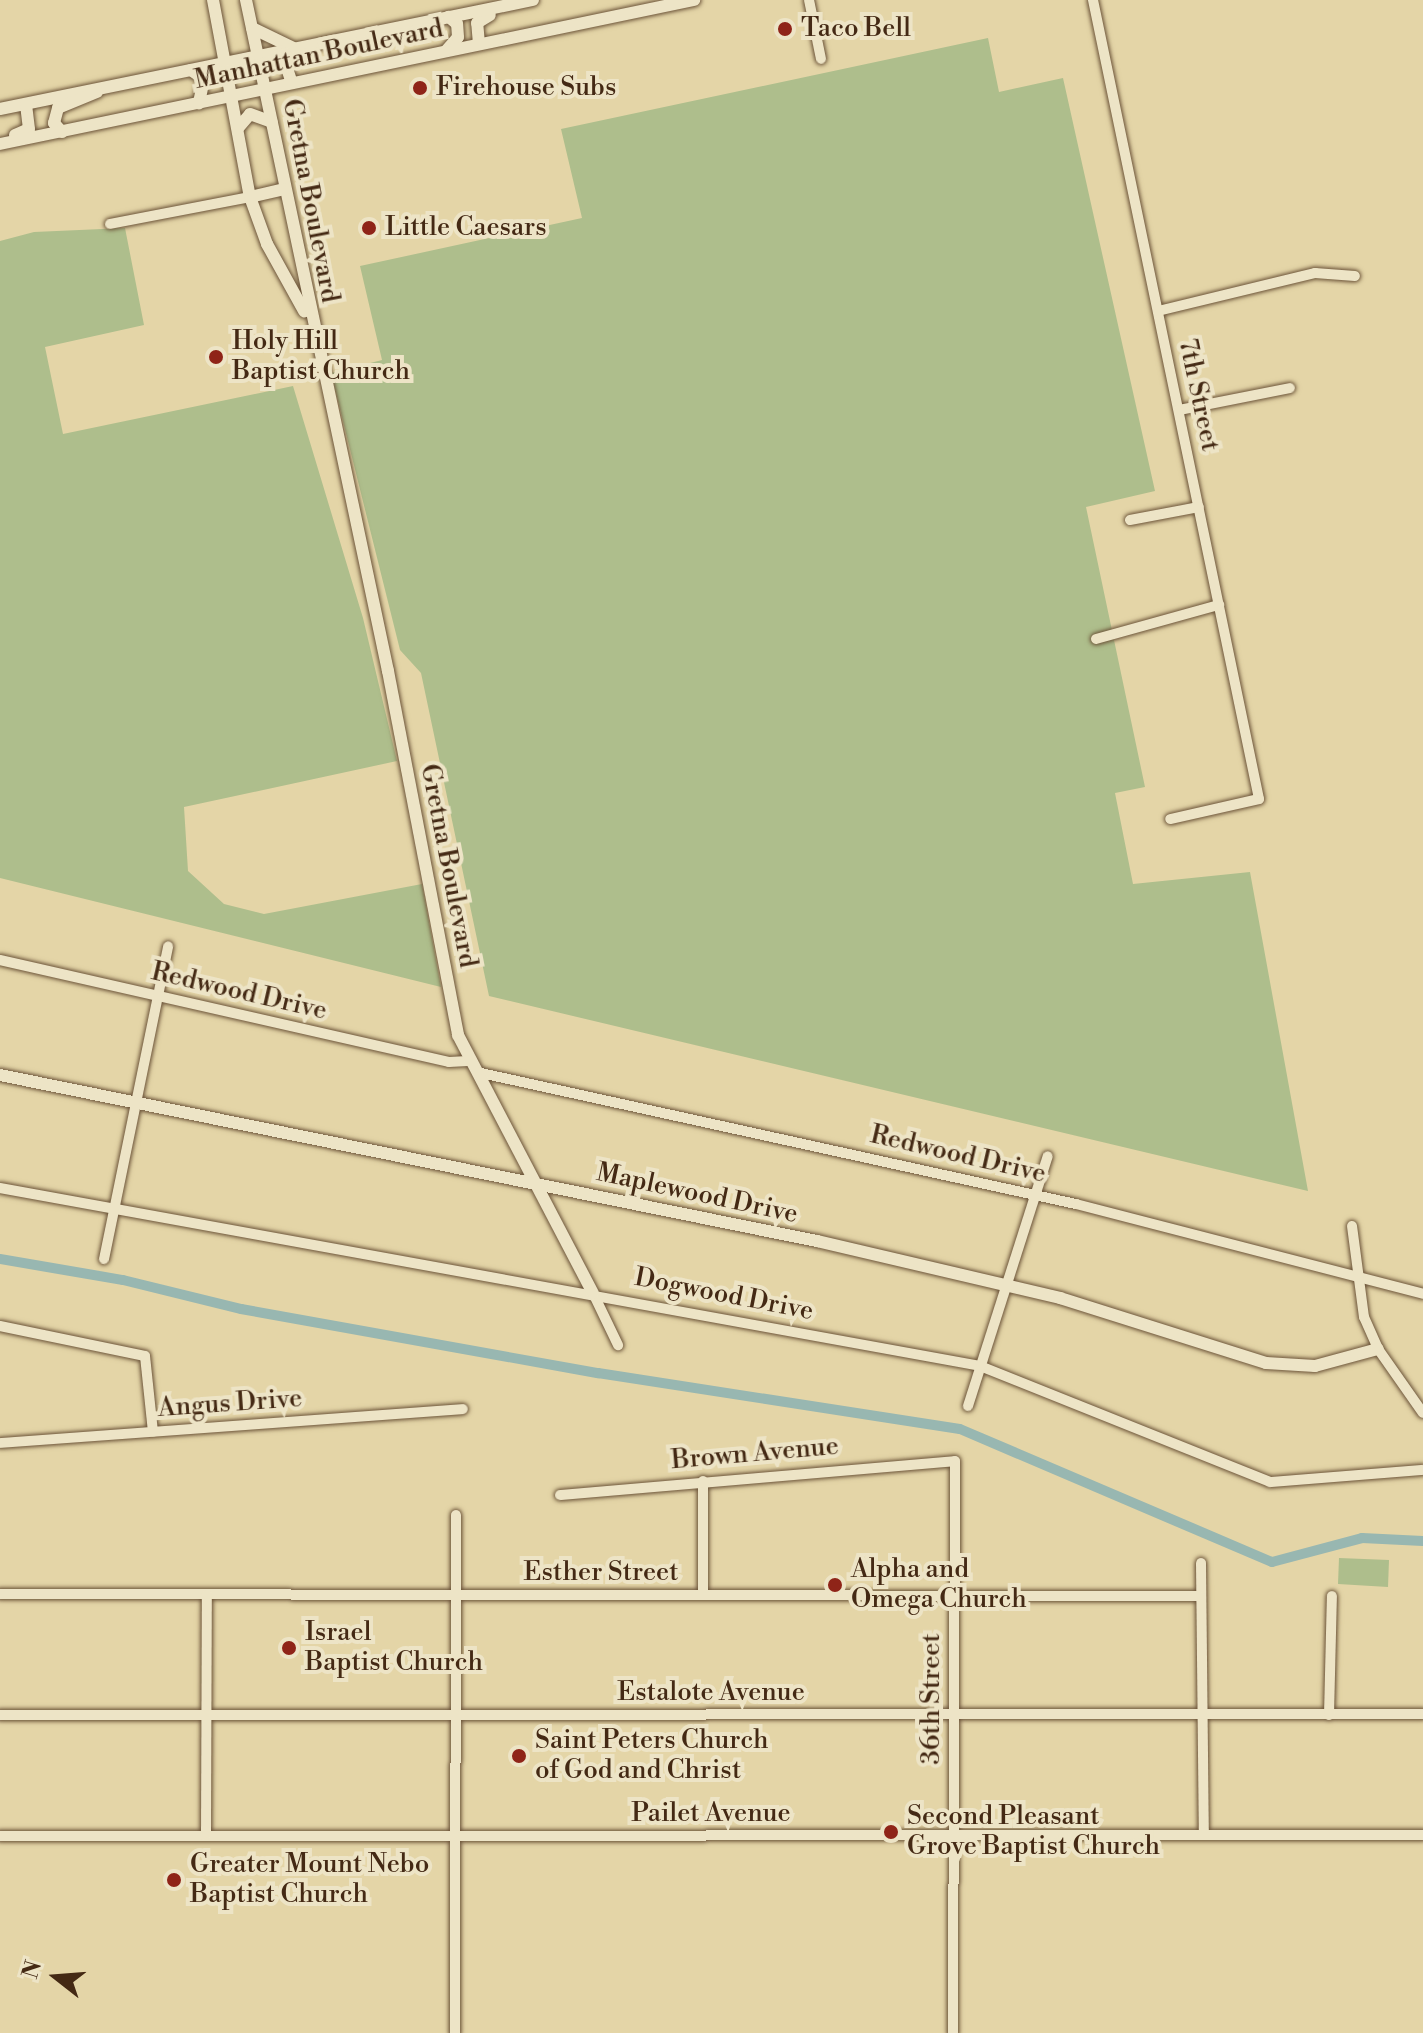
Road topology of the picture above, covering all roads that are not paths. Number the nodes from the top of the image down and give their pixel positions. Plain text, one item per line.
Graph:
1 (213, 0) edge
2 (246, 0) edge
3 (694, 0) edge
4 (809, 0) edge
5 (1093, 0) edge
6 (527, 1) edge
7 (449, 17) junction
8 (252, 28) junction
9 (479, 44) junction
10 (298, 50) junction
11 (446, 51) junction
12 (259, 56) junction
13 (821, 59) dead end
14 (226, 63) junction
15 (191, 70) junction
16 (292, 83) junction
17 (266, 88) junction
18 (99, 89) junction
19 (232, 96) junction
20 (199, 103) junction
21 (26, 104) junction
22 (0, 109) edge
23 (272, 122) junction
24 (238, 128) junction
25 (62, 132) junction
26 (0, 138) edge
27 (0, 144) edge
28 (285, 189) junction
29 (250, 197) junction
30 (110, 224) dead end
31 (1355, 276) dead end
32 (1158, 311) junction
33 (320, 363) junction
34 (1290, 388) dead end
35 (1179, 410) junction
36 (1199, 507) junction
37 (1130, 520) dead end
38 (1219, 605) junction
39 (1096, 639) dead end
40 (1170, 819) dead end
41 (168, 946) dead end
42 (0, 960) edge
43 (158, 996) junction
44 (468, 1061) junction
45 (481, 1073) junction
46 (0, 1075) edge
47 (136, 1103) junction
48 (1048, 1156) dead end
49 (539, 1183) junction
50 (0, 1188) edge
51 (1036, 1195) junction
52 (115, 1209) junction
53 (1352, 1226) dead end
54 (104, 1259) dead end
55 (1356, 1278) junction
56 (1007, 1286) junction
57 (593, 1293) junction
58 (1423, 1294) edge
59 (0, 1326) edge
60 (618, 1345) dead end
61 (1378, 1349) junction
62 (980, 1366) junction
63 (968, 1406) dead end
64 (463, 1409) dead end
65 (1423, 1413) edge
66 (153, 1432) junction
67 (0, 1443) edge
68 (955, 1461) joint
69 (1423, 1470) edge
70 (703, 1481) junction
71 (560, 1495) dead end
72 (456, 1515) dead end
73 (1201, 1563) dead end
74 (0, 1594) edge
75 (955, 1594) junction
76 (207, 1595) junction
77 (456, 1595) junction
78 (703, 1595) junction
79 (1201, 1596) junction
80 (1332, 1596) dead end
81 (953, 1714) junction
82 (1423, 1714) edge
83 (0, 1715) edge
84 (207, 1715) junction
85 (456, 1715) junction
86 (1204, 1715) junction
87 (1329, 1715) junction
88 (954, 1835) junction
89 (1204, 1835) junction
90 (1423, 1835) edge
91 (0, 1836) edge
92 (206, 1836) junction
93 (456, 1836) junction
94 (455, 2033) edge
95 (953, 2033) edge

1 - 14 street, Gretna Boulevard
2 - 8 street, Gretna Boulevard
3 - 9 street, Manhattan Boulevard
4 - 13 street
5 - 32 street, 7th Street
6 - 7 street, Manhattan Boulevard
6 - 9 street
7 - 10 street, Manhattan Boulevard
7 - 11 street
8 - 10 street
8 - 12 street, Gretna Boulevard
9 - 11 street, Manhattan Boulevard
10 - 12 street, Manhattan Boulevard
10 - 16 street
11 - 16 street, Manhattan Boulevard
12 - 14 street, Manhattan Boulevard
12 - 17 street, Gretna Boulevard
14 - 15 street, Manhattan Boulevard
14 - 19 street, Gretna Boulevard
15 - 18 street, Manhattan Boulevard
15 - 20 street
16 - 17 street, Manhattan Boulevard
17 - 19 street, Manhattan Boulevard
17 - 23 street, Gretna Boulevard
18 - 21 street, Manhattan Boulevard
18 - 25 street
19 - 20 street, Manhattan Boulevard
19 - 24 street, Gretna Boulevard
20 - 25 street, Manhattan Boulevard
21 - 22 street, Manhattan Boulevard
21 - 26 street
23 - 24 street
23 - 28 street, Gretna Boulevard
24 - 29 street, Gretna Boulevard
25 - 27 street, Manhattan Boulevard
28 - 29 street
28 - 33 street, Gretna Boulevard
29 - 30 street
29 - 33 street, Gretna Boulevard
31 - 32 street
32 - 35 street, 7th Street
33 - 44 street, Gretna Boulevard
34 - 35 street
35 - 36 street, 7th Street
36 - 37 street
36 - 38 street, 7th Street
38 - 39 street
38 - 40 street, 7th Street
41 - 43 street
42 - 43 street, Redwood Drive
43 - 44 street, Redwood Drive
43 - 47 street
44 - 45 street, Gretna Boulevard
45 - 49 street, Gretna Boulevard
45 - 51 street, Redwood Drive
46 - 47 street, Maplewood Drive
47 - 49 street, Maplewood Drive
47 - 52 street
48 - 51 street
49 - 56 street, Maplewood Drive
49 - 57 street, Gretna Boulevard
50 - 52 street, Dogwood Drive
51 - 55 street, Redwood Drive
51 - 56 street
52 - 54 street
52 - 57 street, Dogwood Drive
53 - 55 street
55 - 58 street, Redwood Drive
55 - 61 street
56 - 61 street, Maplewood Drive
56 - 62 street
57 - 60 street, Gretna Boulevard
57 - 62 street, Dogwood Drive
59 - 66 street
61 - 65 street
62 - 63 street
62 - 69 street, Dogwood Drive
64 - 66 street, Angus Drive
66 - 67 street, Angus Drive
68 - 70 street, Brown Avenue
68 - 75 street, 36th Street
70 - 71 street, Brown Avenue
70 - 78 street
72 - 77 street
73 - 79 street
74 - 76 street, Esther Street
75 - 78 street, Esther Street
75 - 79 street, Esther Street
75 - 81 street, 36th Street
76 - 77 street, Esther Street
76 - 84 street
77 - 78 street, Esther Street
77 - 85 street
79 - 86 street
80 - 87 street
81 - 85 street, Estalote Avenue
81 - 86 street, Estalote Avenue
81 - 88 street, 36th Street
82 - 87 street, Estalote Avenue
83 - 84 street, Estalote Avenue
84 - 85 street, Estalote Avenue
84 - 92 street
85 - 93 street
86 - 87 street, Estalote Avenue
86 - 89 street
88 - 89 street, Pailet Avenue
88 - 93 street, Pailet Avenue
88 - 95 street, 36th Street
89 - 90 street, Pailet Avenue
91 - 92 street, Pailet Avenue
92 - 93 street, Pailet Avenue
93 - 94 street

